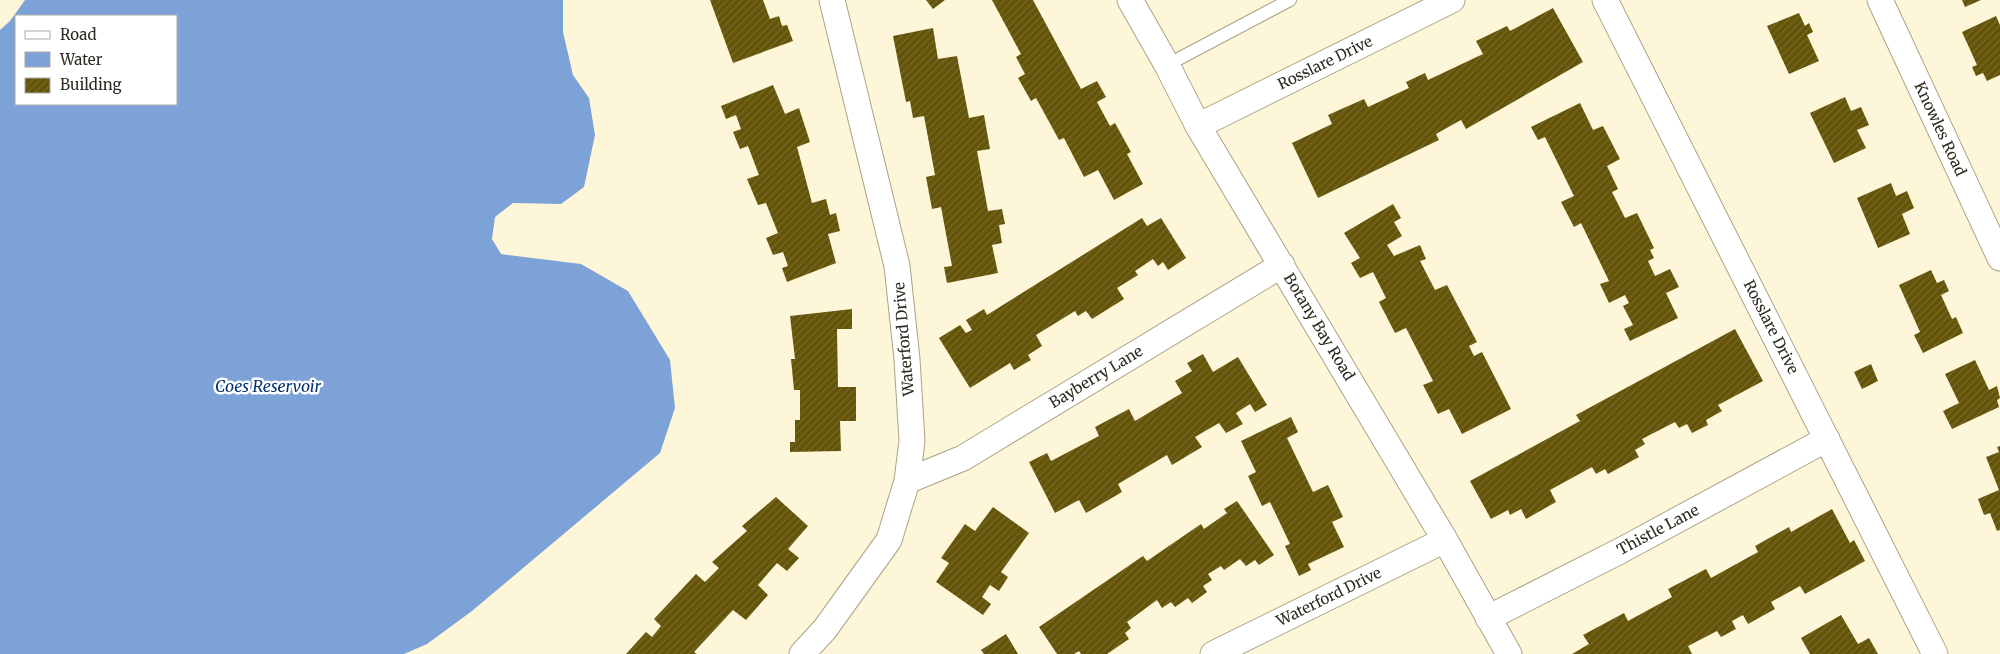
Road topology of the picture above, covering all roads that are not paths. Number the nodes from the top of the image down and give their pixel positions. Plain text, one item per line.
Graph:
1 (832, 0) edge
2 (1130, 0) edge
3 (1290, 0) edge
4 (1452, 0) edge
5 (1606, 0) edge
6 (1880, 0) edge
7 (1167, 65) junction
8 (1198, 126) junction
9 (2000, 258) edge
10 (1282, 265) junction
11 (1827, 439) junction
12 (907, 480) junction
13 (1445, 540) junction
14 (1488, 618) junction
15 (802, 654) edge
16 (1213, 654) edge
17 (1508, 654) edge
18 (1935, 654) edge

1 - 12 street, Waterford Drive
2 - 7 street, Botany Bay Road
3 - 7 lane
4 - 8 street, Rosslare Drive
5 - 11 street, Rosslare Drive
6 - 9 street, Knowles Road
7 - 8 street, Botany Bay Road
8 - 10 street, Botany Bay Road
10 - 12 street, Bayberry Lane
10 - 13 street, Botany Bay Road
11 - 14 street, Thistle Lane
11 - 18 street, Rosslare Drive
12 - 15 street, Waterford Drive
13 - 14 street, Botany Bay Road
13 - 16 street, Waterford Drive
14 - 17 street, Botany Bay Road

